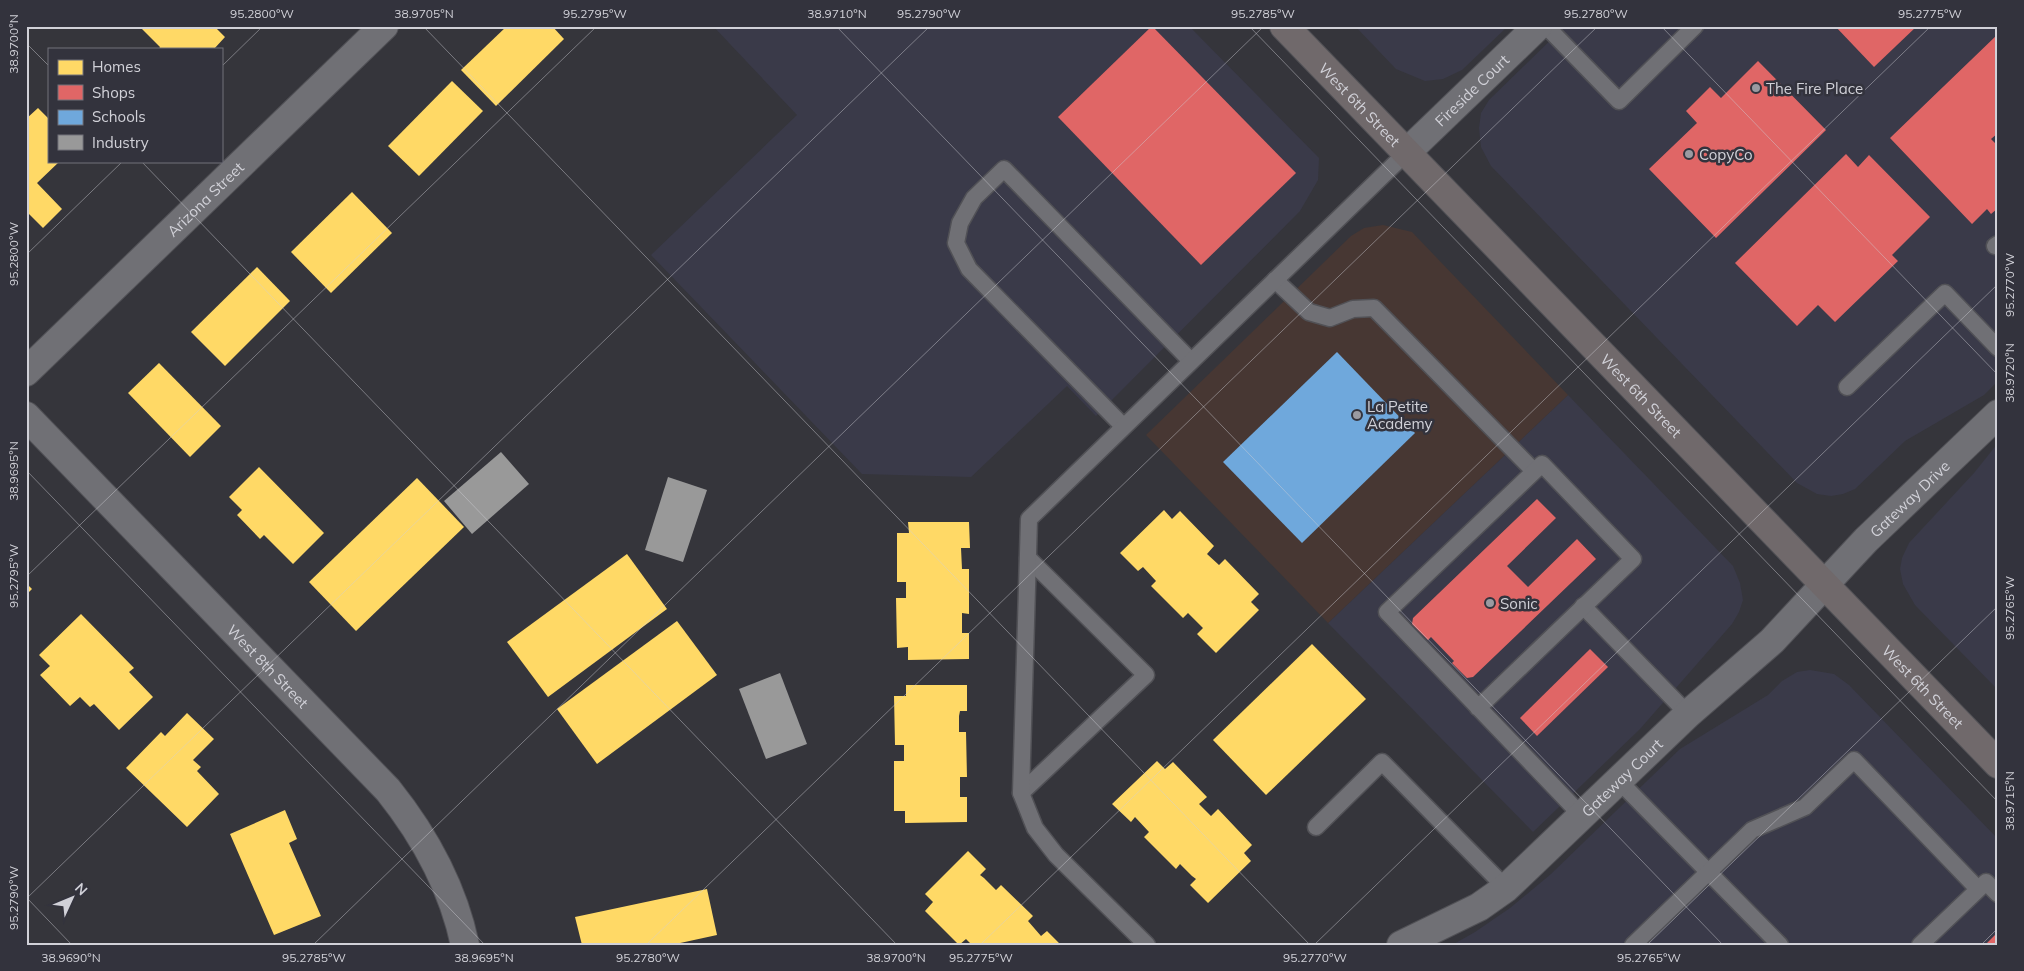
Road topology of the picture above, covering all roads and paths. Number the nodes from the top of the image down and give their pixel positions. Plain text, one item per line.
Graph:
1 (384, 26) edge
2 (1284, 26) edge
3 (1538, 26) edge
4 (1546, 26) edge
5 (1695, 26) edge
6 (1406, 153) junction
7 (1275, 280) junction
8 (1998, 348) edge
9 (1191, 361) junction
10 (26, 372) edge
11 (1847, 387) dead end
12 (1998, 414) edge
13 (26, 416) edge
14 (1123, 426) junction
15 (1534, 471) junction
16 (1028, 558) junction
17 (1824, 585) junction
18 (1583, 606) junction
19 (1478, 708) junction
20 (1688, 714) junction
21 (1998, 764) edge
22 (1619, 781) junction
23 (1021, 793) junction
24 (1582, 816) junction
25 (1316, 827) dead end
26 (1709, 872) junction
27 (1506, 888) junction
28 (1978, 889) junction
29 (1998, 894) edge
30 (465, 945) edge
31 (1147, 945) edge
32 (1401, 945) edge
33 (1633, 945) edge
34 (1780, 945) edge
35 (1920, 945) edge

1 - 10 street, Arizona Street
2 - 6 main road, West 6th Street
3 - 6 street, Fireside Court
4 - 5 lane
6 - 7 lane
6 - 17 main road, West 6th Street
7 - 9 lane
7 - 15 lane
8 - 11 lane
9 - 14 lane
9 - 14 lane
12 - 17 street, Gateway Drive
13 - 30 street, West 8th Street
14 - 16 lane
15 - 18 lane
15 - 19 lane
16 - 23 lane
16 - 23 lane
17 - 20 street, Gateway Court
17 - 21 main road, West 6th Street
18 - 19 lane
18 - 20 lane
19 - 24 lane
20 - 22 street, Gateway Court
22 - 24 street, Gateway Court
22 - 26 lane
23 - 31 lane
24 - 27 street, Gateway Court
25 - 27 lane
26 - 28 lane
26 - 33 lane
26 - 34 lane
27 - 32 street, Gateway Court
28 - 29 lane
28 - 35 lane

